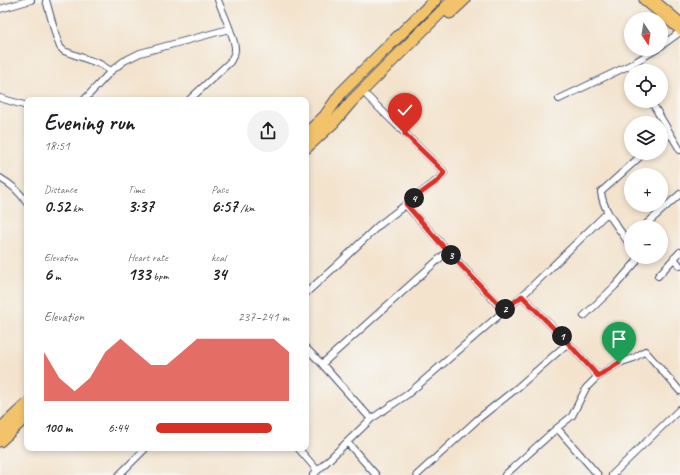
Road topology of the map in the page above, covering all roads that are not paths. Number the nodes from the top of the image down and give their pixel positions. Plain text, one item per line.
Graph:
1 (31, 0) edge
2 (46, 0) edge
3 (218, 0) edge
4 (435, 0) edge
5 (445, 0) edge
6 (454, 0) edge
7 (464, 0) edge
8 (644, 0) edge
9 (654, 0) edge
10 (0, 9) edge
11 (680, 22) edge
12 (229, 29) junction
13 (680, 31) edge
14 (668, 40) edge
15 (647, 56) edge
16 (636, 64) edge
17 (111, 71) junction
18 (624, 71) edge
19 (375, 73) junction
20 (367, 96) junction
21 (87, 97) edge
22 (192, 97) edge
23 (0, 98) edge
24 (559, 99) dead end
25 (24, 105) edge
26 (655, 108) edge
27 (329, 119) junction
28 (309, 132) edge
29 (670, 134) joint
30 (309, 144) edge
31 (680, 150) edge
32 (636, 160) edge
33 (0, 178) edge
34 (680, 194) edge
35 (24, 199) edge
36 (406, 204) junction
37 (608, 212) junction
38 (651, 220) edge
39 (624, 234) edge
40 (448, 252) junction
41 (680, 252) edge
42 (674, 258) junction
43 (634, 264) edge
44 (680, 266) edge
45 (658, 276) dead end
46 (309, 290) edge
47 (522, 296) junction
48 (504, 310) junction
49 (584, 316) dead end
50 (568, 343) junction
51 (309, 351) edge
52 (322, 364) junction
53 (598, 376) junction
54 (680, 391) edge
55 (24, 407) edge
56 (680, 409) edge
57 (24, 419) edge
58 (371, 419) junction
59 (557, 428) junction
60 (0, 429) edge
61 (0, 441) edge
62 (347, 442) junction
63 (143, 451) edge
64 (301, 451) edge
65 (317, 470) junction
66 (119, 475) edge
67 (313, 475) edge
68 (376, 475) edge
69 (417, 475) edge
70 (505, 475) edge
71 (598, 475) edge
72 (612, 475) edge

1 - 10 street
2 - 17 street
3 - 12 street
4 - 27 highway
5 - 19 highway
6 - 19 highway
7 - 20 highway
8 - 13 main road
9 - 11 main road
12 - 17 street
12 - 22 street
13 - 14 street
15 - 16 street
17 - 21 street
18 - 24 street
19 - 27 highway
20 - 27 highway
20 - 36 street
23 - 25 street
26 - 29 street
27 - 28 highway
27 - 30 highway
29 - 31 street
32 - 37 street
33 - 35 street
34 - 38 street
36 - 40 street
36 - 46 street
37 - 39 street
37 - 47 street
40 - 48 street
40 - 52 street
41 - 42 street
42 - 44 street
42 - 45 street
43 - 49 street
47 - 48 street
47 - 50 street
48 - 58 street
50 - 53 street
50 - 69 street
51 - 52 street
52 - 58 street
53 - 54 street
53 - 59 street
55 - 60 highway
56 - 72 street
57 - 61 highway
58 - 62 street
59 - 70 street
59 - 71 street
62 - 65 street
62 - 68 street
63 - 66 street
64 - 65 street
65 - 67 street

